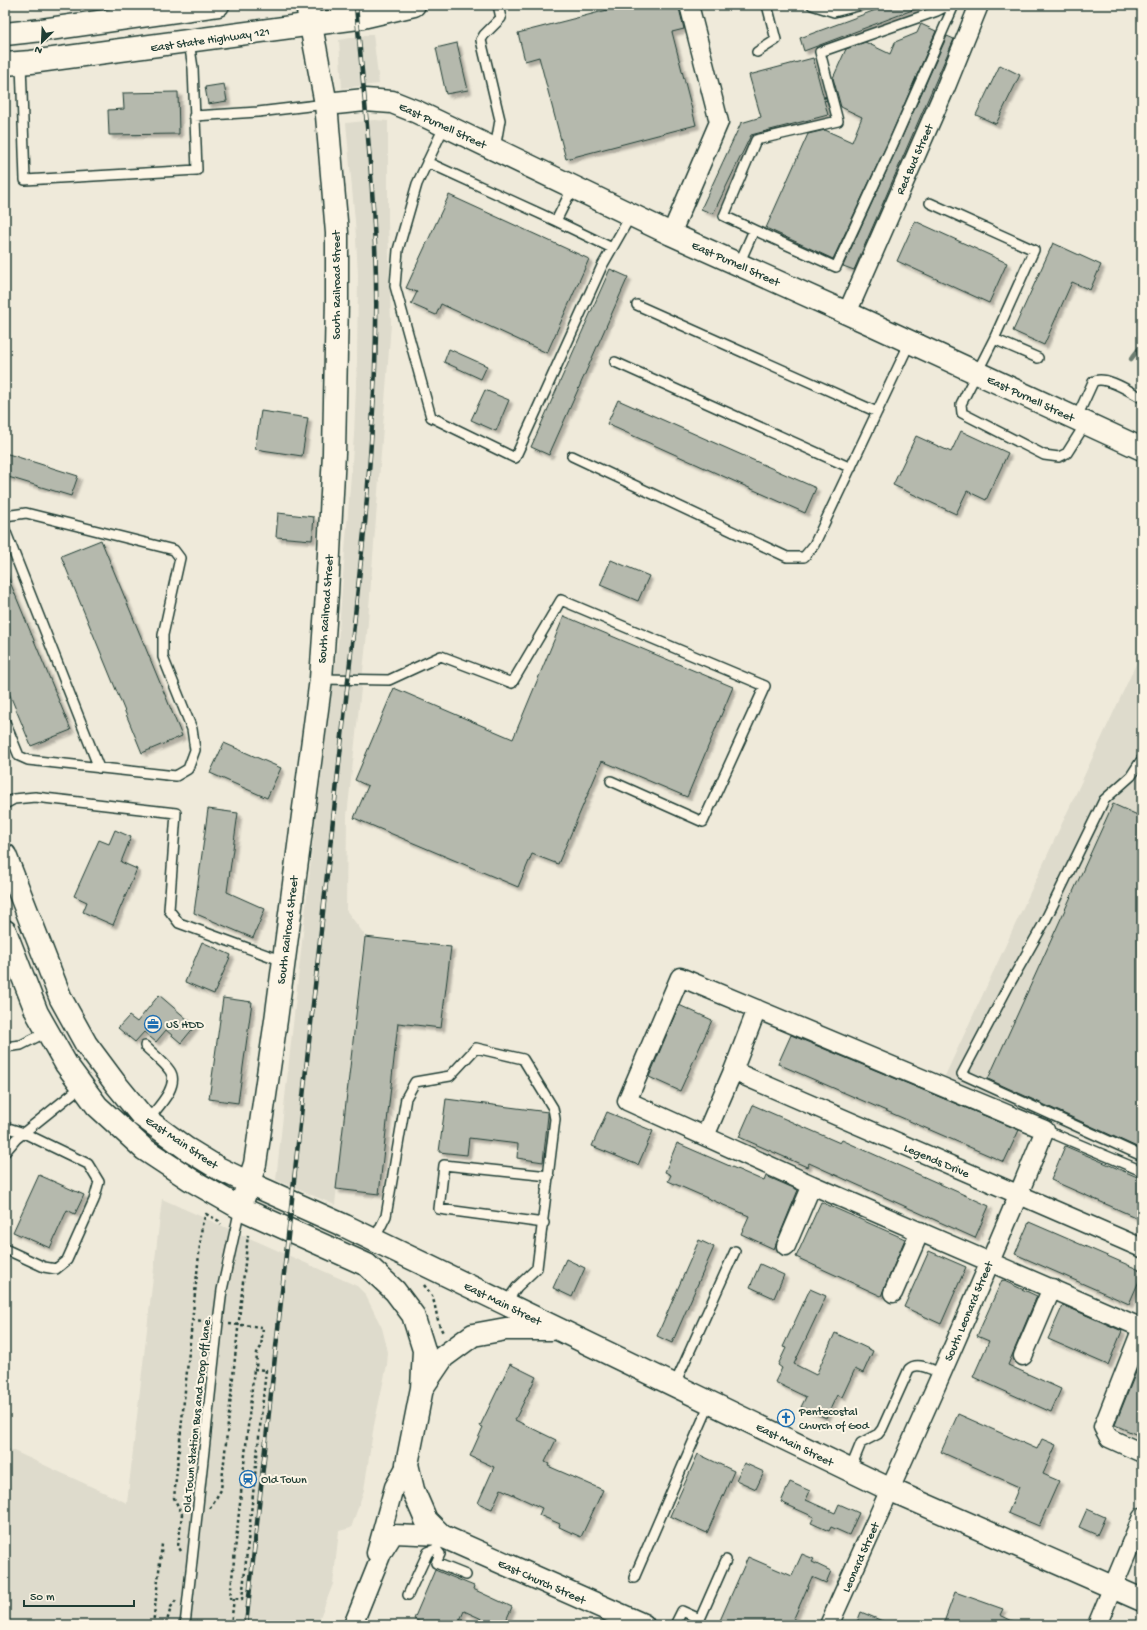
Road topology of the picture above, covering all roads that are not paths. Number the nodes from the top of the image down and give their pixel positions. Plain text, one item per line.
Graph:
1 (414, 5) edge
2 (498, 5) edge
3 (689, 5) edge
4 (767, 5) edge
5 (812, 5) edge
6 (862, 5) edge
7 (949, 5) edge
8 (954, 5) edge
9 (979, 5) edge
10 (203, 6) edge
11 (309, 15) edge
12 (5, 34) edge
13 (189, 42) junction
14 (757, 52) dead end
15 (13, 63) edge
16 (326, 104) junction
17 (194, 116) junction
18 (445, 125) junction
19 (495, 150) junction
20 (428, 162) junction
21 (573, 187) junction
22 (930, 203) dead end
23 (631, 215) junction
24 (556, 221) junction
25 (754, 230) junction
26 (671, 234) junction
27 (612, 248) junction
28 (739, 264) junction
29 (637, 306) dead end
30 (847, 313) junction
31 (994, 340) junction
32 (910, 342) junction
33 (1038, 358) dead end
34 (615, 362) dead end
35 (977, 373) junction
36 (1142, 398) edge
37 (877, 412) junction
38 (1081, 421) junction
39 (1142, 449) edge
40 (572, 456) dead end
41 (851, 468) junction
42 (5, 516) edge
43 (5, 530) edge
44 (320, 679) junction
45 (5, 722) edge
46 (1142, 760) edge
47 (99, 768) junction
48 (610, 781) dead end
49 (5, 804) edge
50 (5, 857) edge
51 (7, 939) edge
52 (283, 961) junction
53 (757, 1009) junction
54 (47, 1032) junction
55 (145, 1046) dead end
56 (5, 1047) edge
57 (733, 1072) junction
58 (82, 1086) junction
59 (148, 1120) junction
60 (5, 1127) edge
61 (1045, 1130) junction
62 (24, 1133) junction
63 (705, 1136) junction
64 (5, 1152) edge
65 (1142, 1156) edge
66 (1142, 1171) edge
67 (549, 1176) junction
68 (249, 1183) junction
69 (812, 1185) junction
70 (1019, 1194) junction
71 (240, 1208) junction
72 (544, 1223) junction
73 (920, 1231) junction
74 (374, 1240) junction
75 (786, 1246) dead end
76 (1142, 1248) edge
77 (5, 1249) edge
78 (735, 1251) dead end
79 (990, 1261) junction
80 (1052, 1288) junction
81 (893, 1293) dead end
82 (505, 1304) junction
83 (1142, 1328) edge
84 (556, 1329) junction
85 (1023, 1356) dead end
86 (941, 1374) junction
87 (674, 1386) junction
88 (422, 1388) junction
89 (710, 1403) junction
90 (1142, 1453) edge
91 (407, 1464) junction
92 (850, 1470) junction
93 (891, 1490) junction
94 (1142, 1517) edge
95 (439, 1543) junction
96 (726, 1560) dead end
97 (374, 1572) junction
98 (466, 1575) dead end
99 (634, 1578) dead end
100 (1113, 1587) junction
101 (408, 1595) dead end
102 (1142, 1600) edge
103 (186, 1623) edge
104 (353, 1625) edge
105 (643, 1625) edge
106 (675, 1625) edge
107 (829, 1625) edge
108 (1097, 1625) edge

1 - 11 main road, East State Highway 121
2 - 19 lane
3 - 26 street
4 - 14 lane
5 - 6 lane
7 - 25 lane
8 - 25 lane
9 - 30 street, Red Bud Street
10 - 12 main road
11 - 13 main road, East State Highway 121
11 - 16 main road, South Railroad Street
13 - 15 main road, East State Highway 121
13 - 17 lane
15 - 17 lane
16 - 17 lane
16 - 18 main road, East Purnell Street
16 - 44 main road, South Railroad Street
18 - 19 main road, East Purnell Street
18 - 20 lane
19 - 21 main road, East Purnell Street
20 - 24 lane
20 - 27 lane
21 - 23 main road, East Purnell Street
21 - 24 lane
22 - 31 lane
23 - 26 main road, East Purnell Street
23 - 27 lane
24 - 27 lane
25 - 28 lane
26 - 28 main road, East Purnell Street
28 - 30 main road, East Purnell Street
29 - 37 lane
30 - 32 main road, East Purnell Street
31 - 33 lane
31 - 35 lane
32 - 35 main road, East Purnell Street
32 - 37 lane
34 - 41 lane
35 - 38 main road, East Purnell Street
35 - 38 lane
36 - 38 lane
37 - 41 lane
38 - 39 main road, East Purnell Street
40 - 41 lane
42 - 47 lane
43 - 47 lane
44 - 48 lane
44 - 52 main road, South Railroad Street
45 - 47 lane
46 - 65 lane
49 - 52 lane
50 - 59 main road, East Main Street
51 - 54 main road, East Main Street
52 - 68 main road, South Railroad Street
53 - 57 street
53 - 61 street
53 - 63 street
54 - 56 lane
54 - 58 main road, East Main Street
55 - 59 lane
57 - 63 street
57 - 70 street, Legends Drive
58 - 62 lane
58 - 71 main road, East Main Street
59 - 68 main road, East Main Street
60 - 62 lane
61 - 66 lane
61 - 70 street, South Leonard Street
62 - 64 lane
62 - 77 lane
63 - 69 street
67 - 72 lane
67 - 72 lane
67 - 74 lane
68 - 71 main road, South Railroad Street
68 - 74 main road, East Main Street
69 - 73 street
69 - 75 street
70 - 76 street, Legends Drive
70 - 79 street, South Leonard Street
71 - 88 main road, East Main Street
71 - 103 lane, Old Town Station Bus and Drop off lane.
72 - 82 lane
73 - 79 street
73 - 81 street
74 - 82 main road, East Main Street
78 - 87 lane
79 - 80 street
79 - 86 street, South Leonard Street
80 - 83 street
80 - 85 street
82 - 84 main road, East Main Street
83 - 90 street
84 - 87 main road, East Main Street
84 - 88 main road
86 - 92 lane
86 - 93 street, South Leonard Street
87 - 89 main road, East Main Street
88 - 91 main road
89 - 92 main road, East Main Street
89 - 99 lane
91 - 95 main road
91 - 97 street
92 - 93 main road, East Main Street
93 - 100 main road, East Main Street
93 - 107 street, Leonard Street
94 - 100 street
95 - 97 street
95 - 98 lane
95 - 101 lane
95 - 105 main road, East Church Street
96 - 106 lane
97 - 104 street
100 - 102 main road, East Main Street
100 - 108 street

